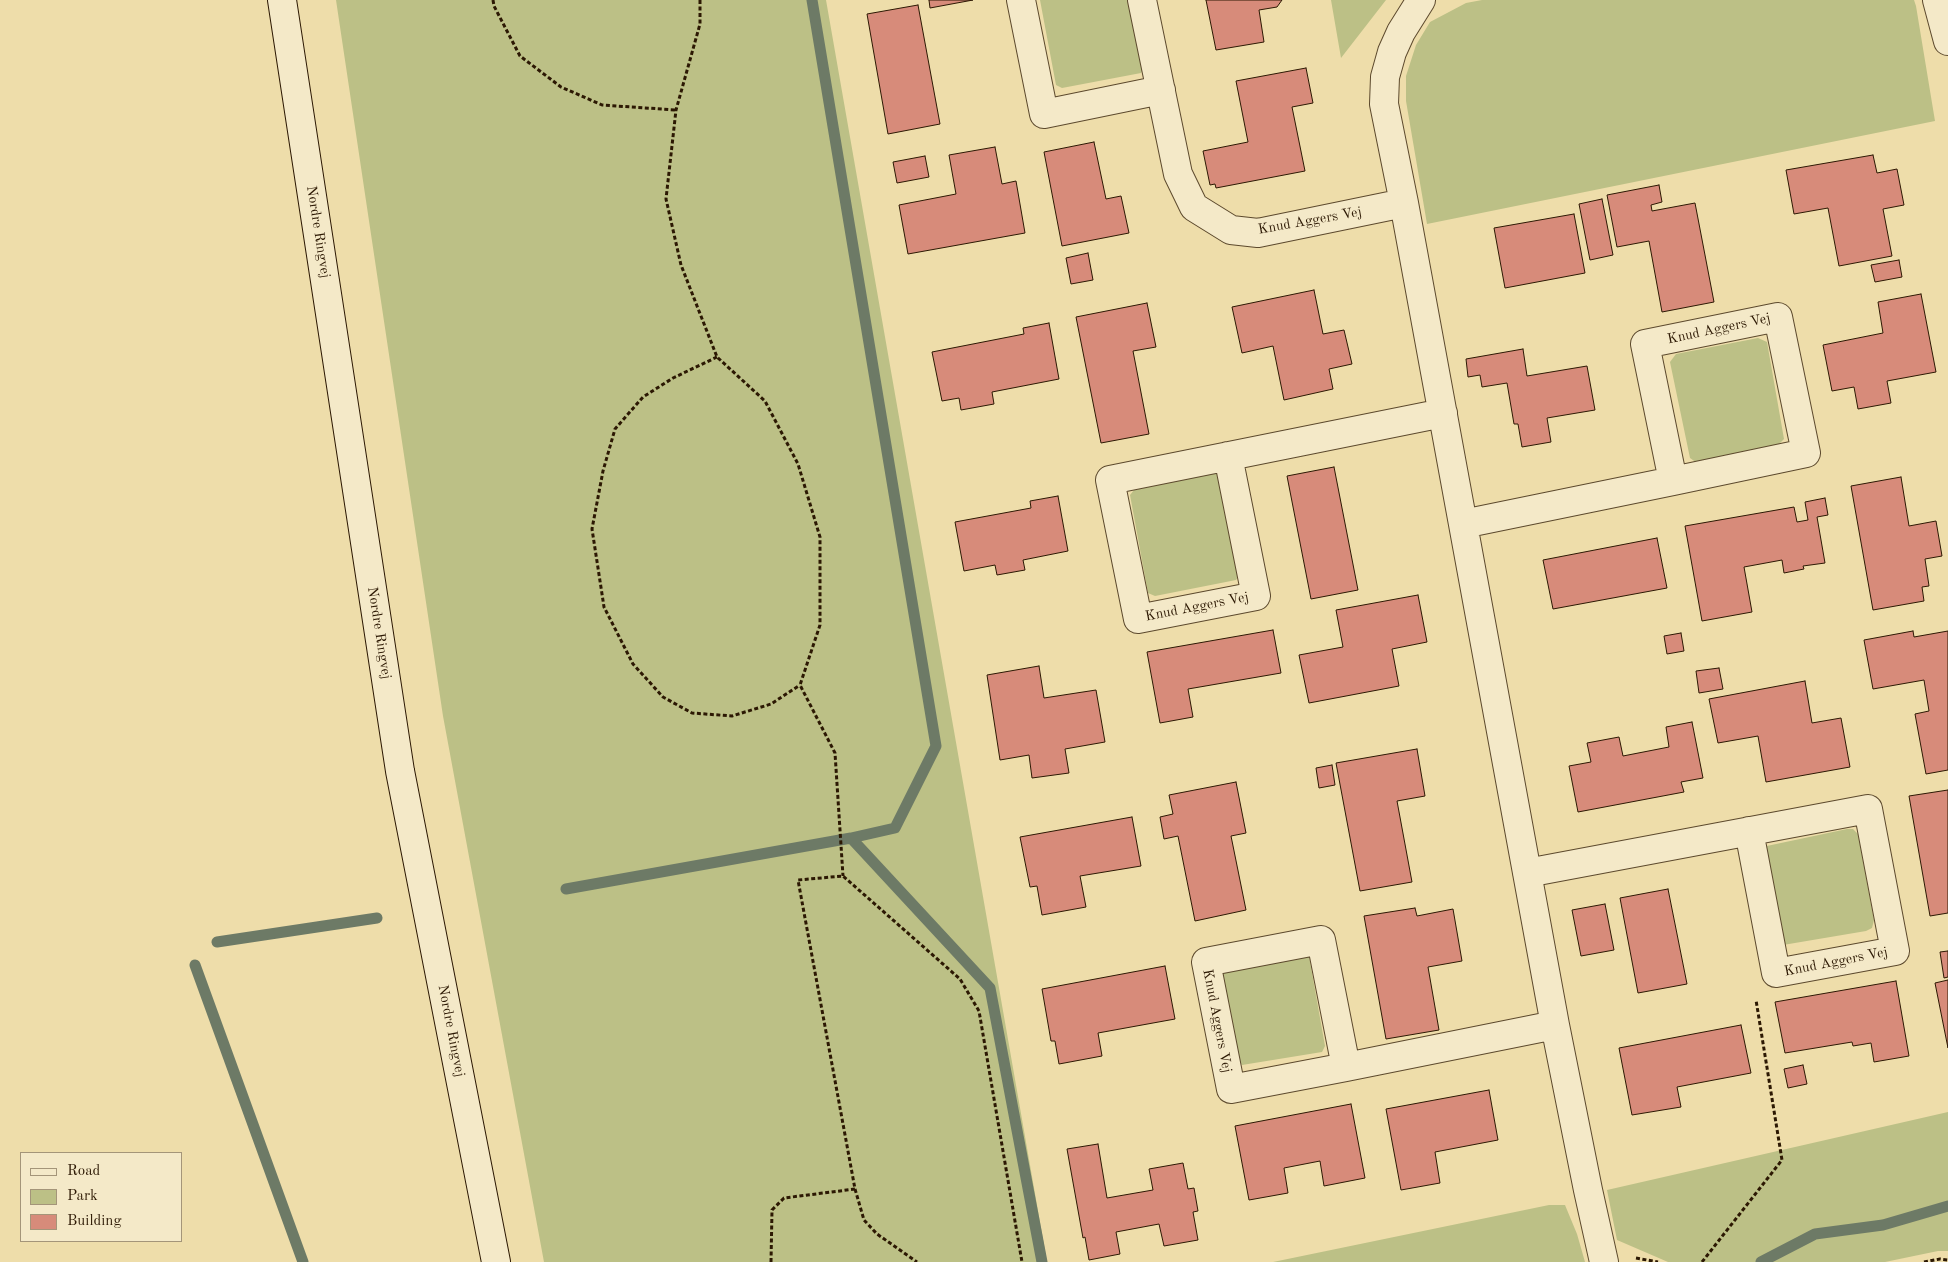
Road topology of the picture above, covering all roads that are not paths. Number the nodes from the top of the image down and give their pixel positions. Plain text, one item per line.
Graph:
1 (282, 0) edge
2 (1020, 0) edge
3 (1142, 0) edge
4 (1421, 0) edge
5 (1937, 0) edge
6 (1948, 41) edge
7 (1161, 90) junction
8 (1404, 203) junction
9 (1443, 413) junction
10 (1228, 456) junction
11 (1673, 481) junction
12 (1462, 524) junction
13 (1749, 832) junction
14 (1526, 873) junction
15 (1555, 1025) junction
16 (1346, 1067) junction
17 (496, 1262) edge
18 (1604, 1262) edge

1 - 17 street, Nordre Ringvej
2 - 7 street
3 - 7 street, Knud Aggers Vej
4 - 8 street
5 - 6 street
7 - 8 street, Knud Aggers Vej
8 - 9 street
9 - 10 street, Knud Aggers Vej
9 - 12 street
10 - 10 street, Knud Aggers Vej
11 - 11 street, Knud Aggers Vej
11 - 12 street, Knud Aggers Vej
12 - 14 street
13 - 13 street, Knud Aggers Vej
13 - 14 street, Knud Aggers Vej
14 - 15 street
15 - 16 street, Knud Aggers Vej
15 - 18 street
16 - 16 street, Knud Aggers Vej

